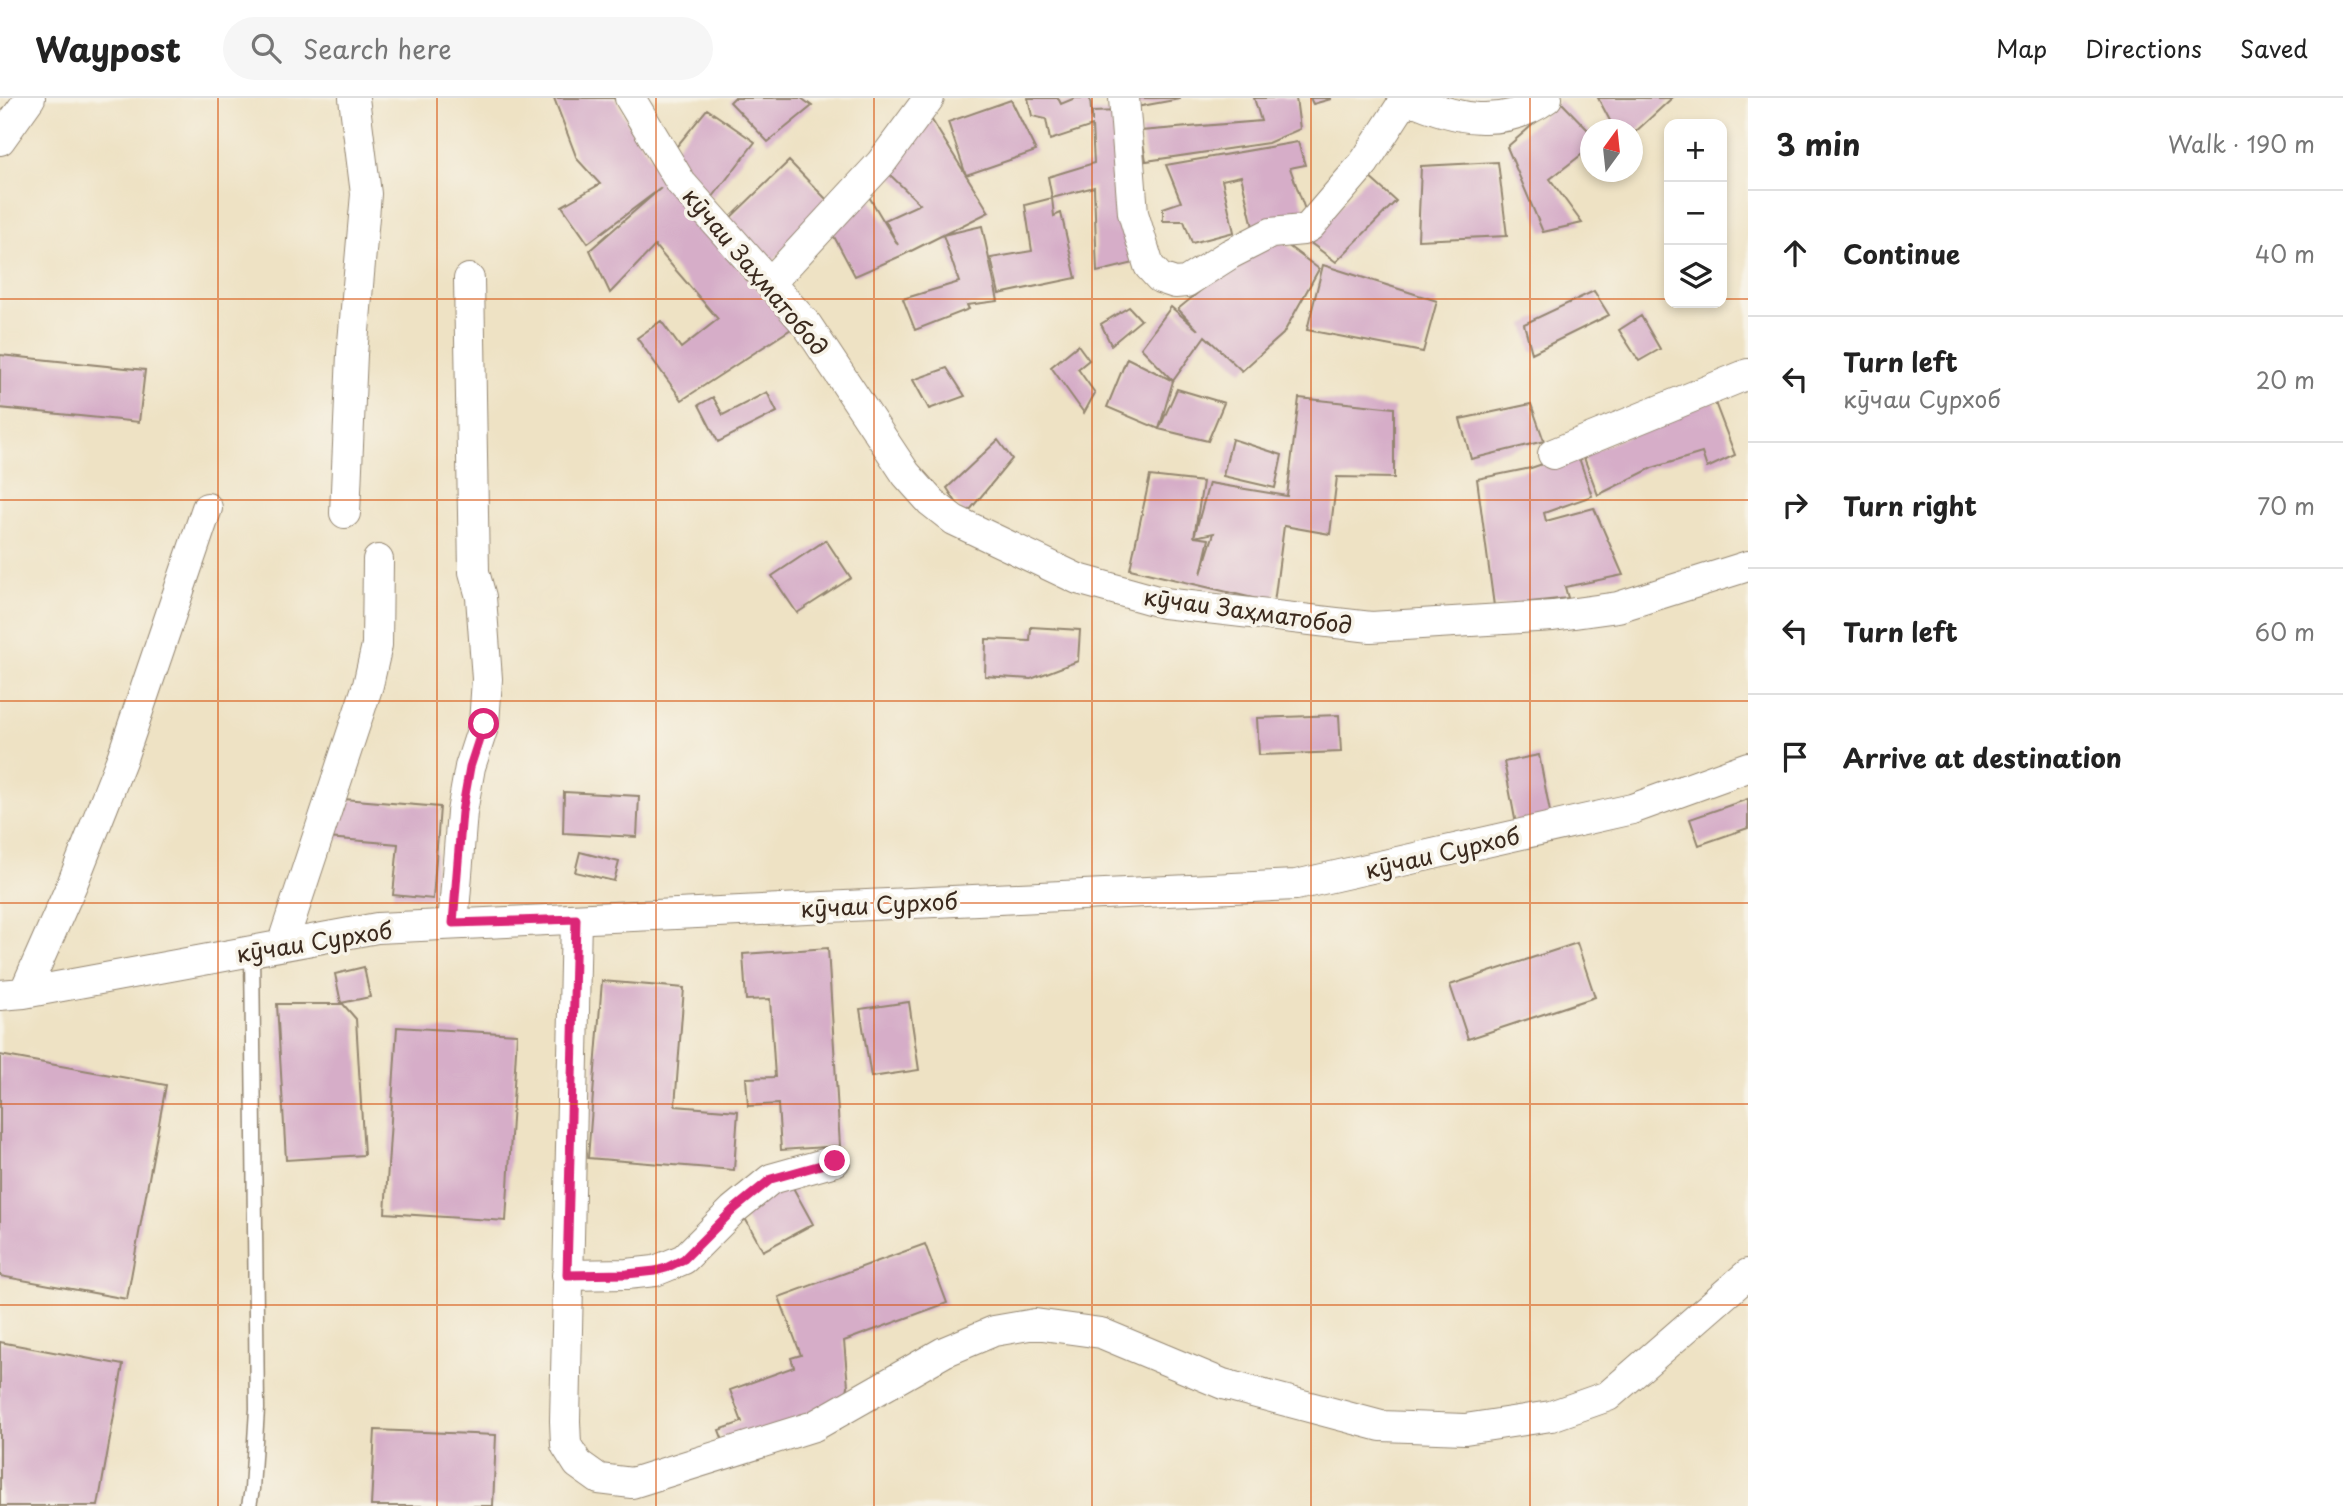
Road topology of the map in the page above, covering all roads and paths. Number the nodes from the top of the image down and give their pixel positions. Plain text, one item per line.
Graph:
1 (30, 98) edge
2 (354, 98) edge
3 (630, 98) edge
4 (929, 98) edge
5 (1124, 98) edge
6 (1407, 98) edge
7 (1547, 98) edge
8 (0, 140) edge
9 (470, 279) dead end
10 (770, 283) junction
11 (1748, 374) edge
12 (1553, 454) dead end
13 (207, 508) dead end
14 (345, 513) dead end
15 (377, 560) dead end
16 (1748, 566) edge
17 (1748, 768) edge
18 (576, 919) junction
19 (453, 923) junction
20 (282, 945) junction
21 (252, 951) junction
22 (12, 994) edge
23 (835, 1161) dead end
24 (1748, 1274) edge
25 (567, 1275) junction
26 (249, 1506) edge

1 - 8 street
2 - 14 street
3 - 10 street, кӯчаи Заҳматобод
4 - 10 street
5 - 6 street
6 - 7 street
9 - 19 street
10 - 16 street, кӯчаи Заҳматобод
11 - 12 street
13 - 22 street
15 - 20 street
17 - 18 street, кӯчаи Сурхоб
18 - 19 street, кӯчаи Сурхоб
18 - 25 street
19 - 20 street, кӯчаи Сурхоб
20 - 21 street, кӯчаи Сурхоб
21 - 22 street, кӯчаи Сурхоб
21 - 26 lane
23 - 25 street
24 - 25 street

